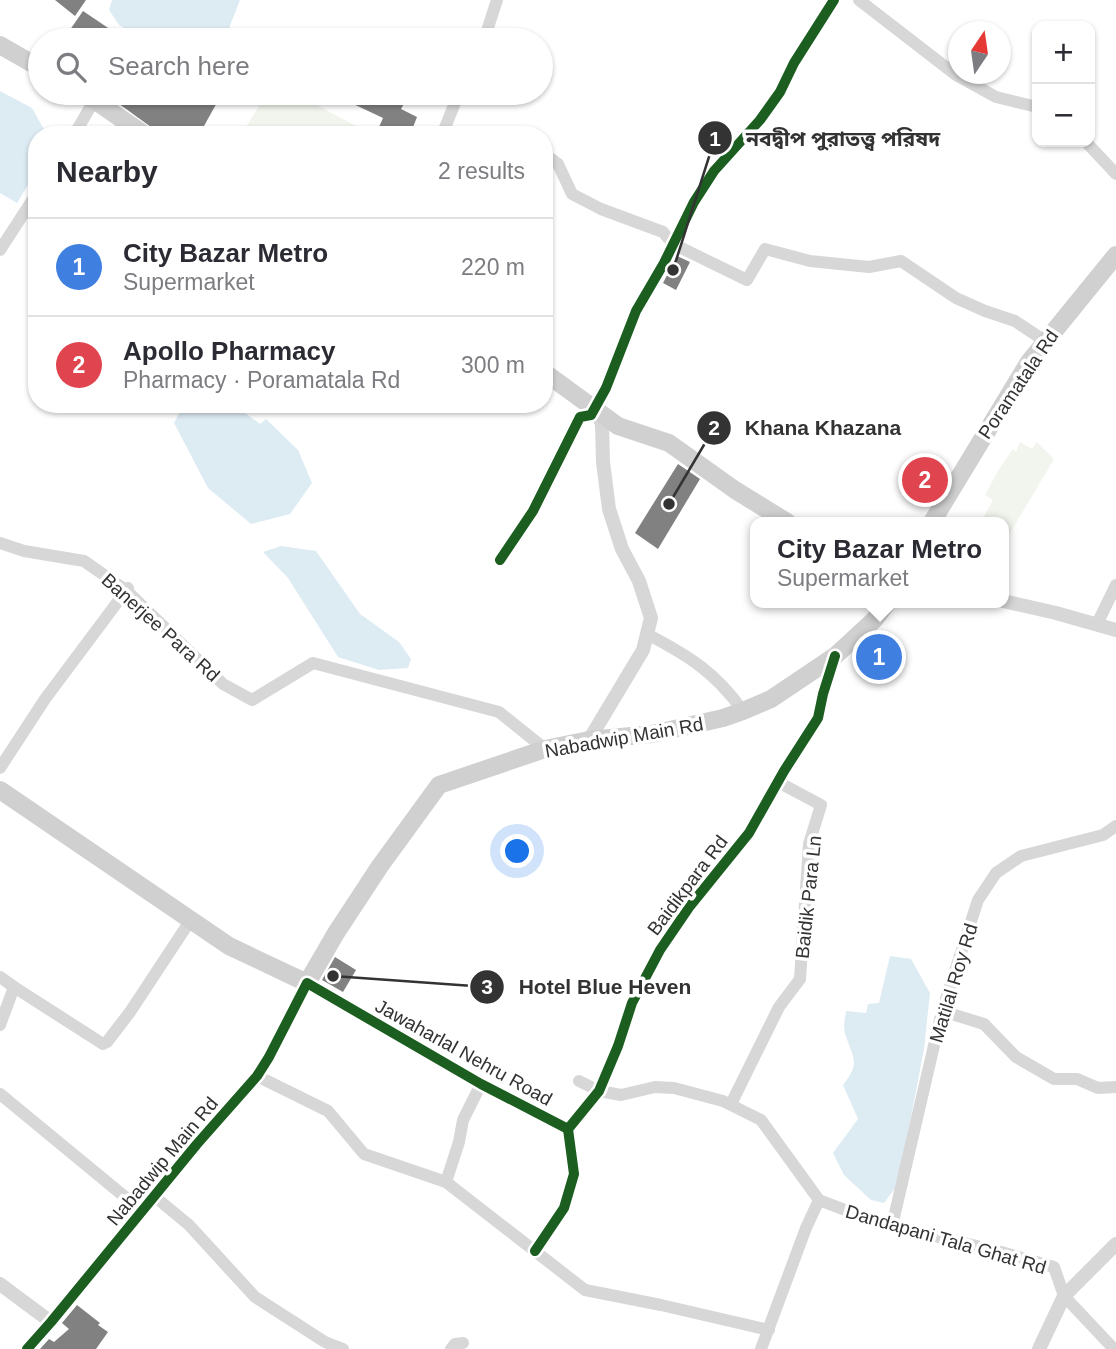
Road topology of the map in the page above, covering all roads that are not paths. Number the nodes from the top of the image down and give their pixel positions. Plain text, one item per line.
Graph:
1 (497, 0) edge
2 (834, 0) edge
3 (859, 0) edge
4 (488, 28) edge
5 (0, 45) edge
6 (28, 61) edge
7 (86, 105) edge
8 (103, 105) edge
9 (454, 105) edge
10 (1032, 106) edge
11 (78, 126) edge
12 (132, 126) edge
13 (446, 126) edge
14 (1091, 147) edge
15 (553, 160) edge
16 (1116, 174) edge
17 (28, 206) edge
18 (671, 241) junction
19 (0, 250) edge
20 (1116, 255) edge
21 (1045, 341) junction
22 (553, 379) edge
23 (593, 412) junction
24 (779, 517) edge
25 (935, 517) edge
26 (0, 543) edge
27 (500, 560) dead end
28 (1116, 585) edge
29 (127, 590) junction
30 (1009, 602) edge
31 (883, 608) edge
32 (1097, 624) junction
33 (1116, 630) edge
34 (647, 634) junction
35 (835, 656) junction
36 (743, 711) junction
37 (589, 740) junction
38 (545, 749) junction
39 (0, 768) edge
40 (778, 782) junction
41 (0, 790) edge
42 (1116, 826) edge
43 (190, 921) junction
44 (0, 977) edge
45 (307, 983) junction
46 (13, 988) junction
47 (942, 1011) junction
48 (0, 1025) edge
49 (257, 1076) junction
50 (579, 1081) dead end
51 (481, 1084) junction
52 (1116, 1087) edge
53 (599, 1091) junction
54 (0, 1094) edge
55 (731, 1104) junction
56 (568, 1129) junction
57 (446, 1182) junction
58 (154, 1196) junction
59 (819, 1200) junction
60 (142, 1211) junction
61 (892, 1226) junction
62 (1116, 1244) edge
63 (535, 1251) junction
64 (0, 1284) edge
65 (1064, 1296) junction
66 (51, 1322) junction
67 (769, 1330) junction
68 (323, 1345) edge
69 (27, 1349) edge
70 (343, 1349) edge
71 (761, 1349) edge
72 (1039, 1349) edge
73 (1114, 1349) edge

1 - 4 street
2 - 18 street
3 - 10 street
5 - 6 main road
7 - 11 street
8 - 12 main road
9 - 13 street
14 - 16 street
15 - 18 street
17 - 19 street
18 - 21 street
18 - 23 street
20 - 21 main road, Poramatala Rd
21 - 25 main road, Poramatala Rd
22 - 23 main road
23 - 24 main road
23 - 27 street
23 - 34 street
26 - 29 street, Banerjee Para Rd
28 - 32 street
29 - 38 street, Banerjee Para Rd
29 - 39 street
30 - 32 street
31 - 35 main road, Nabadwip Main Rd
32 - 33 street
34 - 36 street
34 - 37 street
35 - 36 main road, Nabadwip Main Rd
35 - 40 street, Baidikpara Rd
36 - 37 main road, Nabadwip Main Rd
37 - 38 main road, Nabadwip Main Rd
38 - 45 main road, Nabadwip Main Rd
40 - 53 street, Baidikpara Rd
40 - 55 street, Baidik Para Ln
41 - 43 main road, Jawaharlal Nehru Road
42 - 47 street, Matilal Roy Rd
43 - 45 main road, Jawaharlal Nehru Road
43 - 46 street
44 - 46 street
45 - 49 street, Nabadwip Main Rd
45 - 51 street, Jawaharlal Nehru Road
46 - 48 street
47 - 52 street
47 - 61 street, Matilal Roy Rd
49 - 57 street
49 - 58 street, Nabadwip Main Rd
50 - 53 street, Dandapani Tala Ghat Rd
51 - 56 street, Jawaharlal Nehru Road
51 - 57 street
53 - 55 street, Dandapani Tala Ghat Rd
53 - 56 street, Baidikpara Rd
54 - 60 street
55 - 59 street, Dandapani Tala Ghat Rd
56 - 63 street
57 - 63 street
58 - 60 street, Nabadwip Main Rd
58 - 68 street
59 - 61 street, Dandapani Tala Ghat Rd
59 - 67 street
60 - 66 street, Nabadwip Main Rd
61 - 65 street, Dandapani Tala Ghat Rd
62 - 65 street
63 - 67 street
64 - 66 street
65 - 72 street
65 - 73 street, Dandapani Tala Ghat Rd
66 - 69 street, Nabadwip Main Rd
67 - 71 street
68 - 70 street

